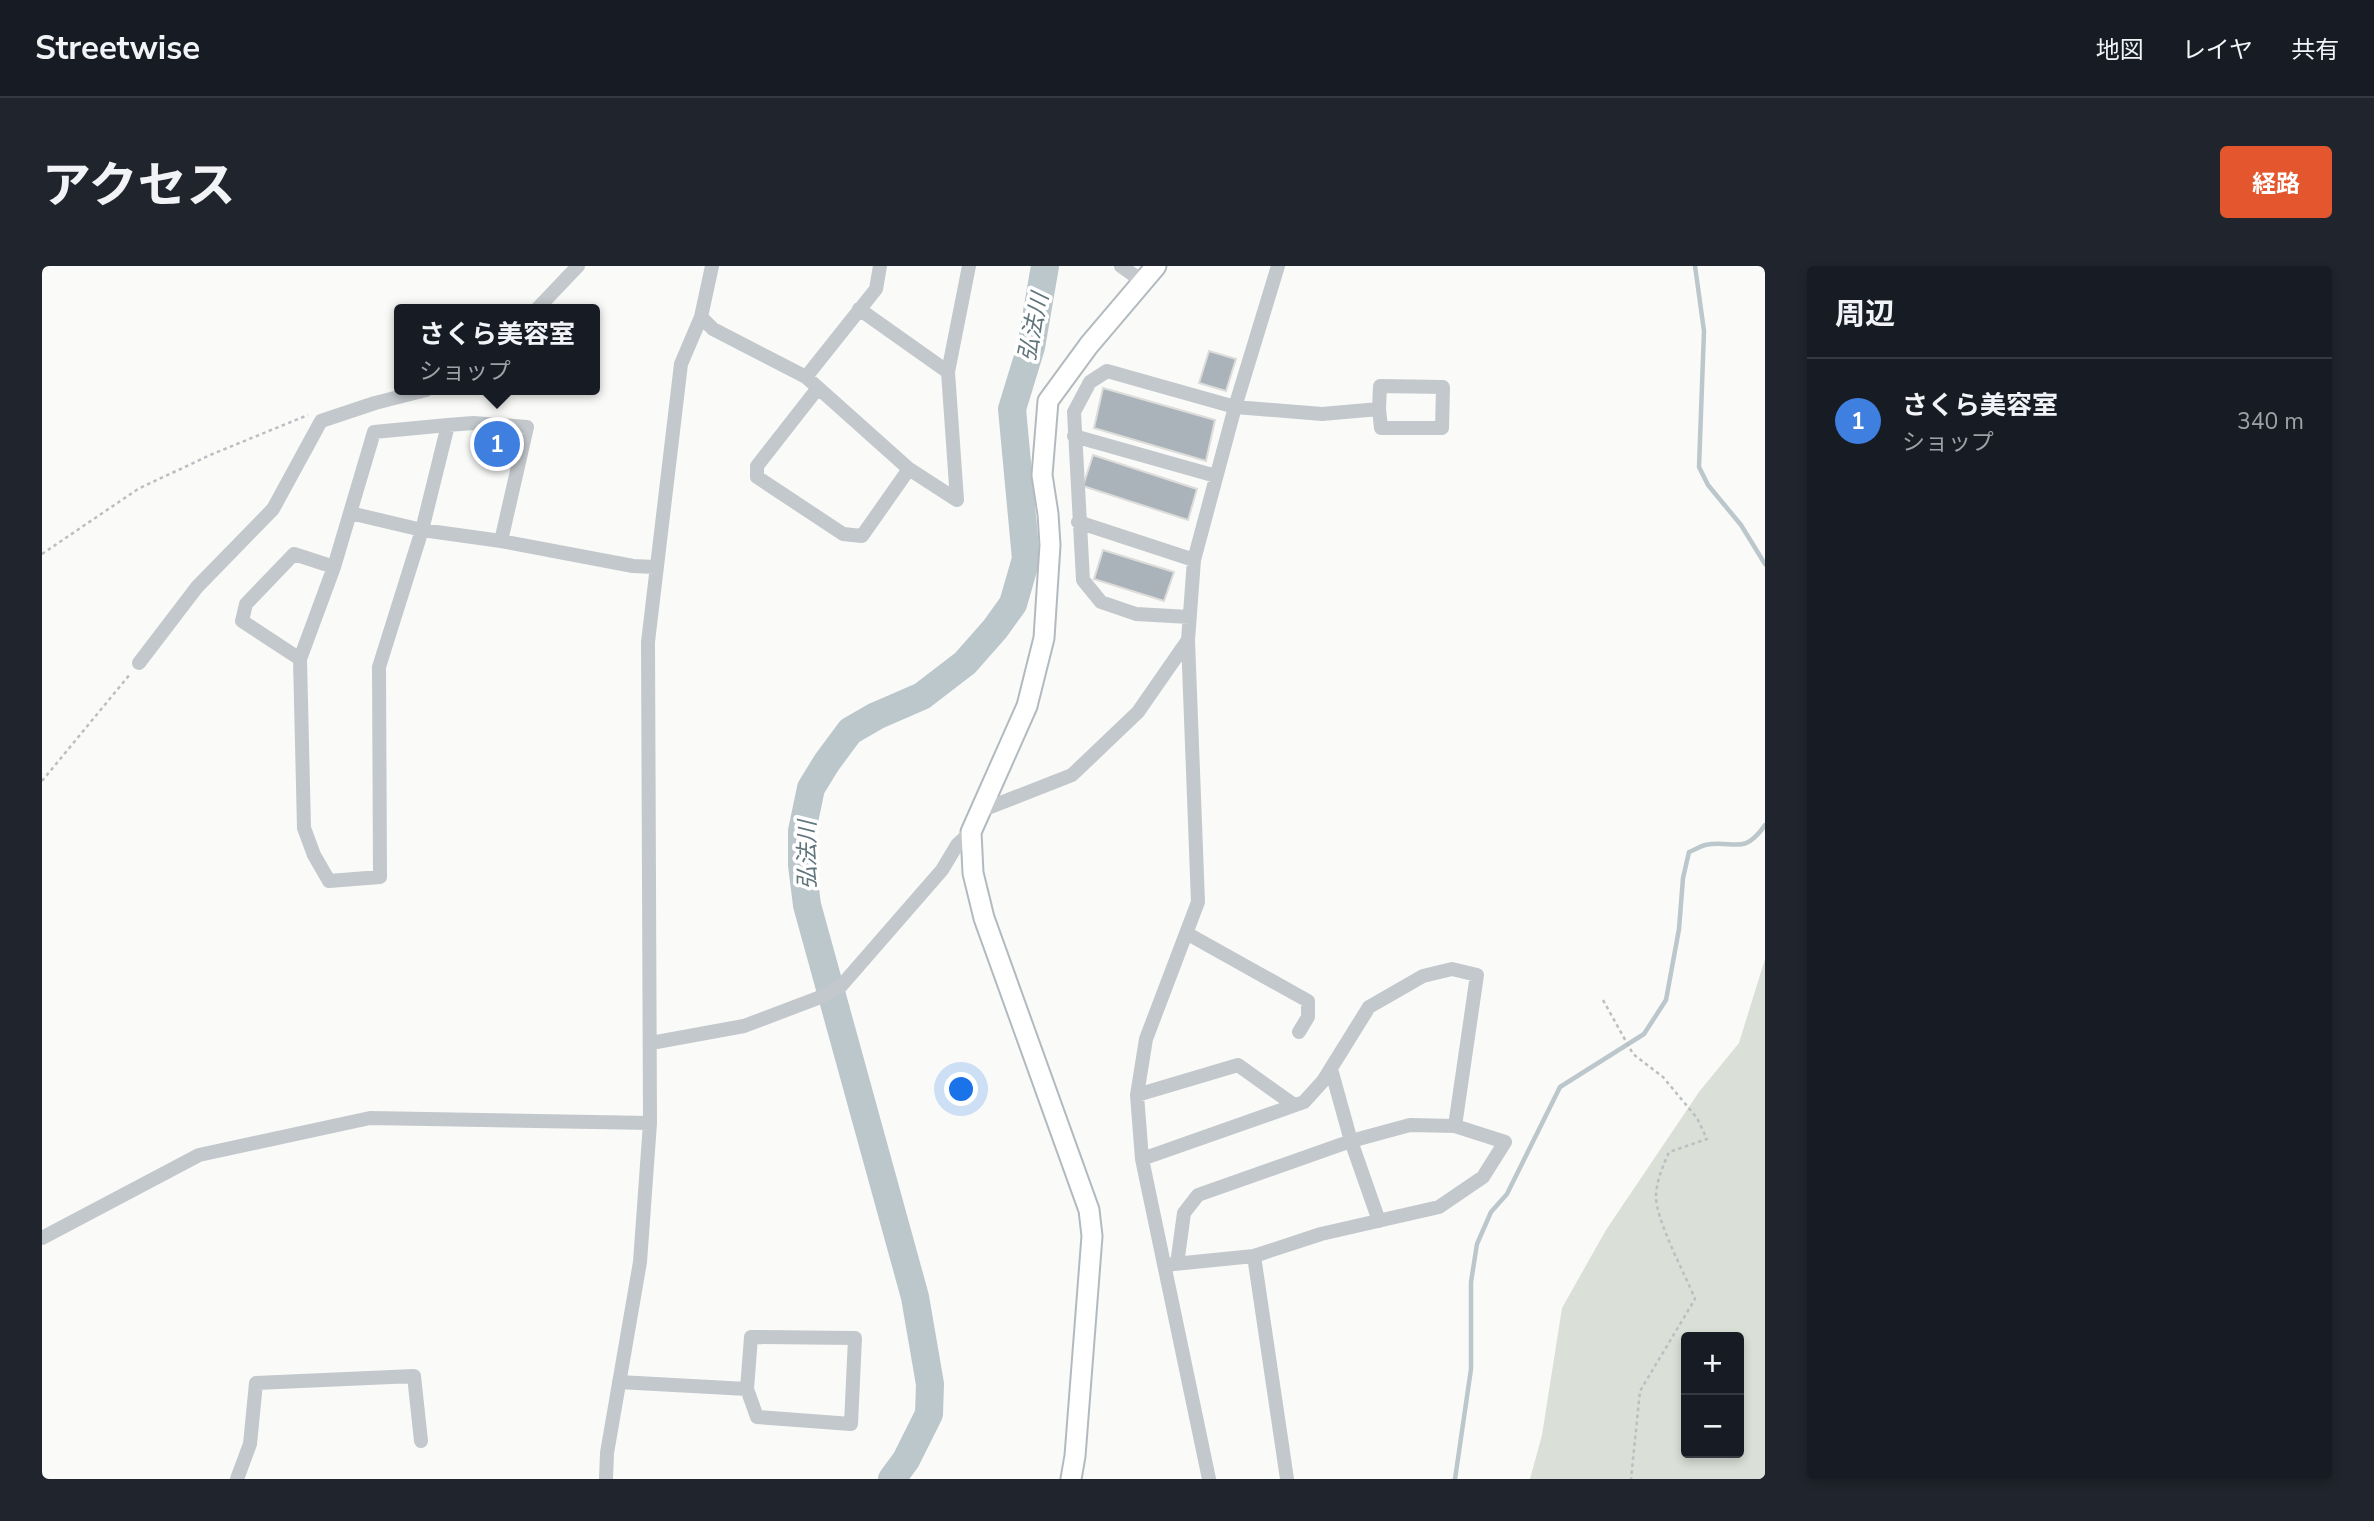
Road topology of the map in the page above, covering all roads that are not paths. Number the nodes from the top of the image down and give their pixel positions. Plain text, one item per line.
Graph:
1 (578, 266) edge
2 (712, 266) edge
3 (880, 266) edge
4 (969, 266) edge
5 (1121, 266) edge
6 (1156, 266) edge
7 (1278, 266) edge
8 (1142, 281) junction
9 (542, 304) edge
10 (859, 309) junction
11 (701, 317) junction
12 (948, 372) junction
13 (806, 377) junction
14 (818, 388) junction
15 (404, 395) edge
16 (1235, 407) junction
17 (1379, 409) junction
18 (447, 425) junction
19 (1074, 436) junction
20 (909, 469) junction
21 (1216, 476) junction
22 (350, 513) junction
23 (1078, 522) junction
24 (422, 530) junction
25 (501, 541) junction
26 (1194, 561) junction
27 (334, 566) junction
28 (655, 566) junction
29 (1189, 617) junction
30 (1188, 640) junction
31 (300, 659) junction
32 (139, 663) road end
33 (981, 811) junction
34 (971, 832) junction
35 (1188, 934) junction
36 (1299, 1032) dead end
37 (651, 1043) junction
38 (1331, 1069) junction
39 (1137, 1096) junction
40 (1294, 1105) junction
41 (650, 1123) junction
42 (1455, 1126) junction
43 (1351, 1141) junction
44 (1142, 1159) junction
45 (1378, 1220) junction
46 (42, 1238) edge
47 (1254, 1256) junction
48 (1171, 1264) junction
49 (619, 1382) junction
50 (747, 1389) junction
51 (421, 1441) dead end
52 (237, 1479) edge
53 (606, 1479) edge
54 (1071, 1479) edge
55 (1209, 1479) edge
56 (1287, 1479) edge

1 - 9 street
2 - 11 street
3 - 10 street
4 - 12 street
5 - 8 street
6 - 8 street
7 - 16 street
8 - 33 street
10 - 12 street
10 - 13 street
11 - 13 street
11 - 28 street
12 - 20 street
13 - 14 street
14 - 20 street
14 - 20 street
15 - 32 street
16 - 17 street
16 - 19 street
16 - 21 street
17 - 17 street
18 - 22 street
18 - 24 street
18 - 25 street
19 - 21 street
19 - 23 street
21 - 26 street
22 - 24 street
22 - 27 street
23 - 26 street
23 - 29 street
24 - 25 street
24 - 31 street
25 - 28 street
26 - 29 street
27 - 31 street
27 - 31 street
28 - 37 street
29 - 30 street
30 - 33 street
30 - 35 street
33 - 34 street
34 - 37 street
34 - 54 street
35 - 36 street
35 - 39 street
37 - 41 street
38 - 40 street
38 - 42 street
38 - 43 street
39 - 40 street
39 - 44 street
40 - 44 street
41 - 46 street
41 - 49 street
42 - 43 street
42 - 45 street
43 - 45 street
43 - 48 street
44 - 48 street
45 - 47 street
47 - 48 street
47 - 56 street
48 - 55 street
49 - 50 street
49 - 53 street
50 - 50 street
51 - 52 street

